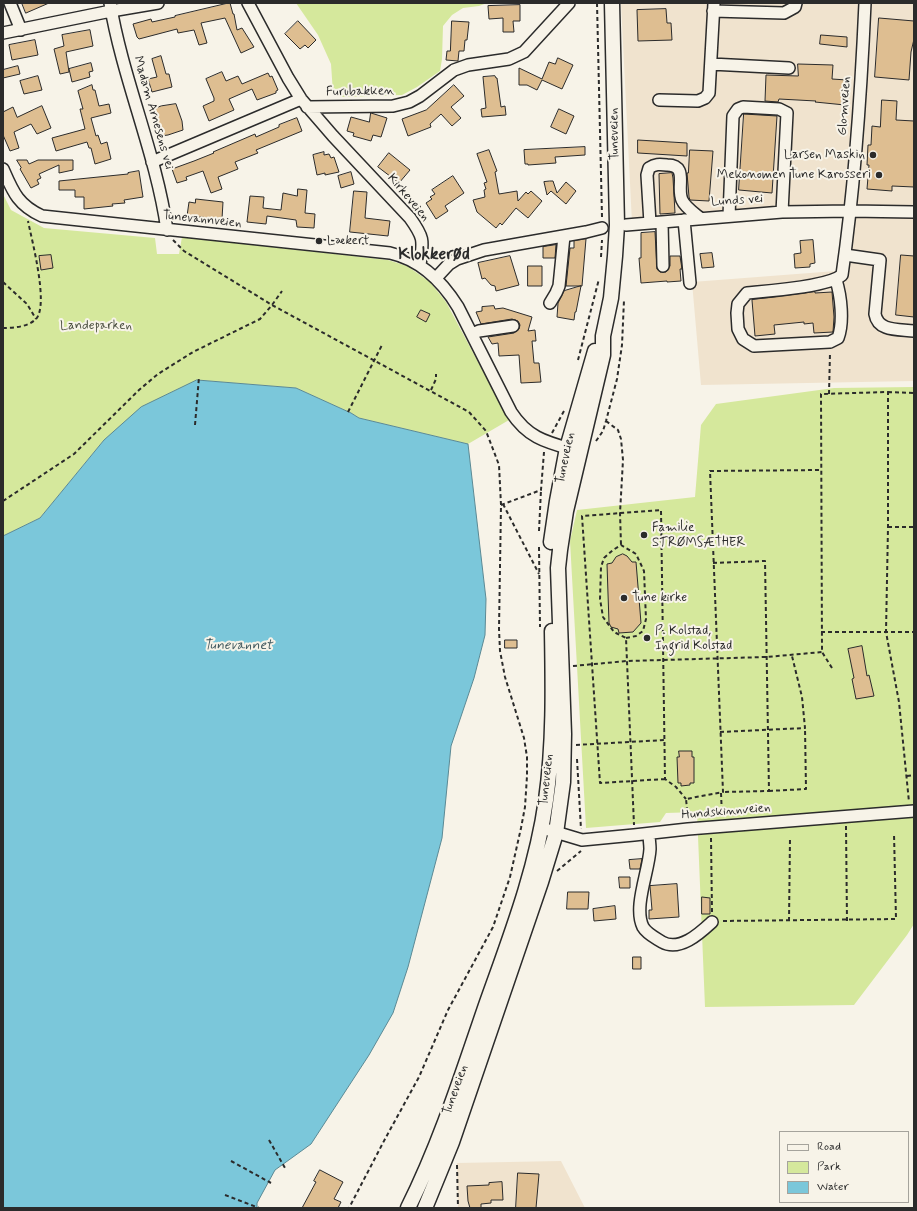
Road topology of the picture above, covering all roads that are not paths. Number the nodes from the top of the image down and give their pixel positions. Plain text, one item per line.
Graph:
1 (10, 3) edge
2 (158, 3) edge
3 (248, 3) edge
4 (569, 3) edge
5 (612, 3) edge
6 (796, 3) edge
7 (865, 3) edge
8 (110, 7) edge
9 (714, 7) edge
10 (21, 30) junction
11 (3, 33) edge
12 (711, 64) junction
13 (788, 68) dead end
14 (659, 100) dead end
15 (304, 103) junction
16 (152, 162) junction
17 (3, 169) edge
18 (850, 211) junction
19 (782, 212) junction
20 (914, 212) edge
21 (729, 216) junction
22 (700, 218) junction
23 (684, 220) junction
24 (662, 222) junction
25 (650, 223) junction
26 (626, 225) dead end
27 (602, 228) road end
28 (167, 230) junction
29 (564, 236) junction
30 (845, 255) junction
31 (420, 265) junction
32 (663, 266) dead end
33 (436, 278) junction
34 (836, 280) junction
35 (690, 283) dead end
36 (550, 303) dead end
37 (513, 326) dead end
38 (914, 331) edge
39 (472, 334) junction
40 (574, 450) junction
41 (912, 811) edge
42 (542, 828) junction
43 (556, 832) junction
44 (649, 834) junction
45 (712, 922) road end
46 (408, 1208) edge
47 (425, 1208) edge

1 - 10 street
2 - 8 street
3 - 15 street, Kirkeveien
4 - 15 street, Furubakken
5 - 40 main road, Tuneveien
6 - 9 street
7 - 18 street, Glomveien
8 - 10 street
8 - 16 street, Madam Arnesens vei
9 - 12 street
10 - 11 street
12 - 13 street
12 - 14 street
15 - 16 street, Furubakken
15 - 31 street, Kirkeveien
16 - 28 street, Madam Arnesens vei
17 - 28 street, Tunevannveien
18 - 19 street, Lunds vei
18 - 20 street, Lunds vei
18 - 30 street, Glomveien
19 - 21 street, Lunds vei
19 - 21 street
21 - 22 street, Lunds vei
22 - 23 street, Lunds vei
22 - 25 street
23 - 24 street, Lunds vei
23 - 35 street
24 - 25 street, Lunds vei
24 - 32 street
25 - 26 street, Lunds vei
27 - 29 street
28 - 31 street, Tunevannveien
29 - 33 street
29 - 36 street
30 - 34 street, Glomveien
30 - 38 street
31 - 33 street
33 - 39 street
34 - 34 street
37 - 39 street
39 - 40 street
40 - 42 main road, Tuneveien
40 - 43 main road, Tuneveien
41 - 44 street, Hundskinnveien
42 - 43 street, Hundskinnveien
42 - 46 main road, Tuneveien
43 - 44 street, Hundskinnveien
43 - 47 main road, Tuneveien
44 - 45 street

